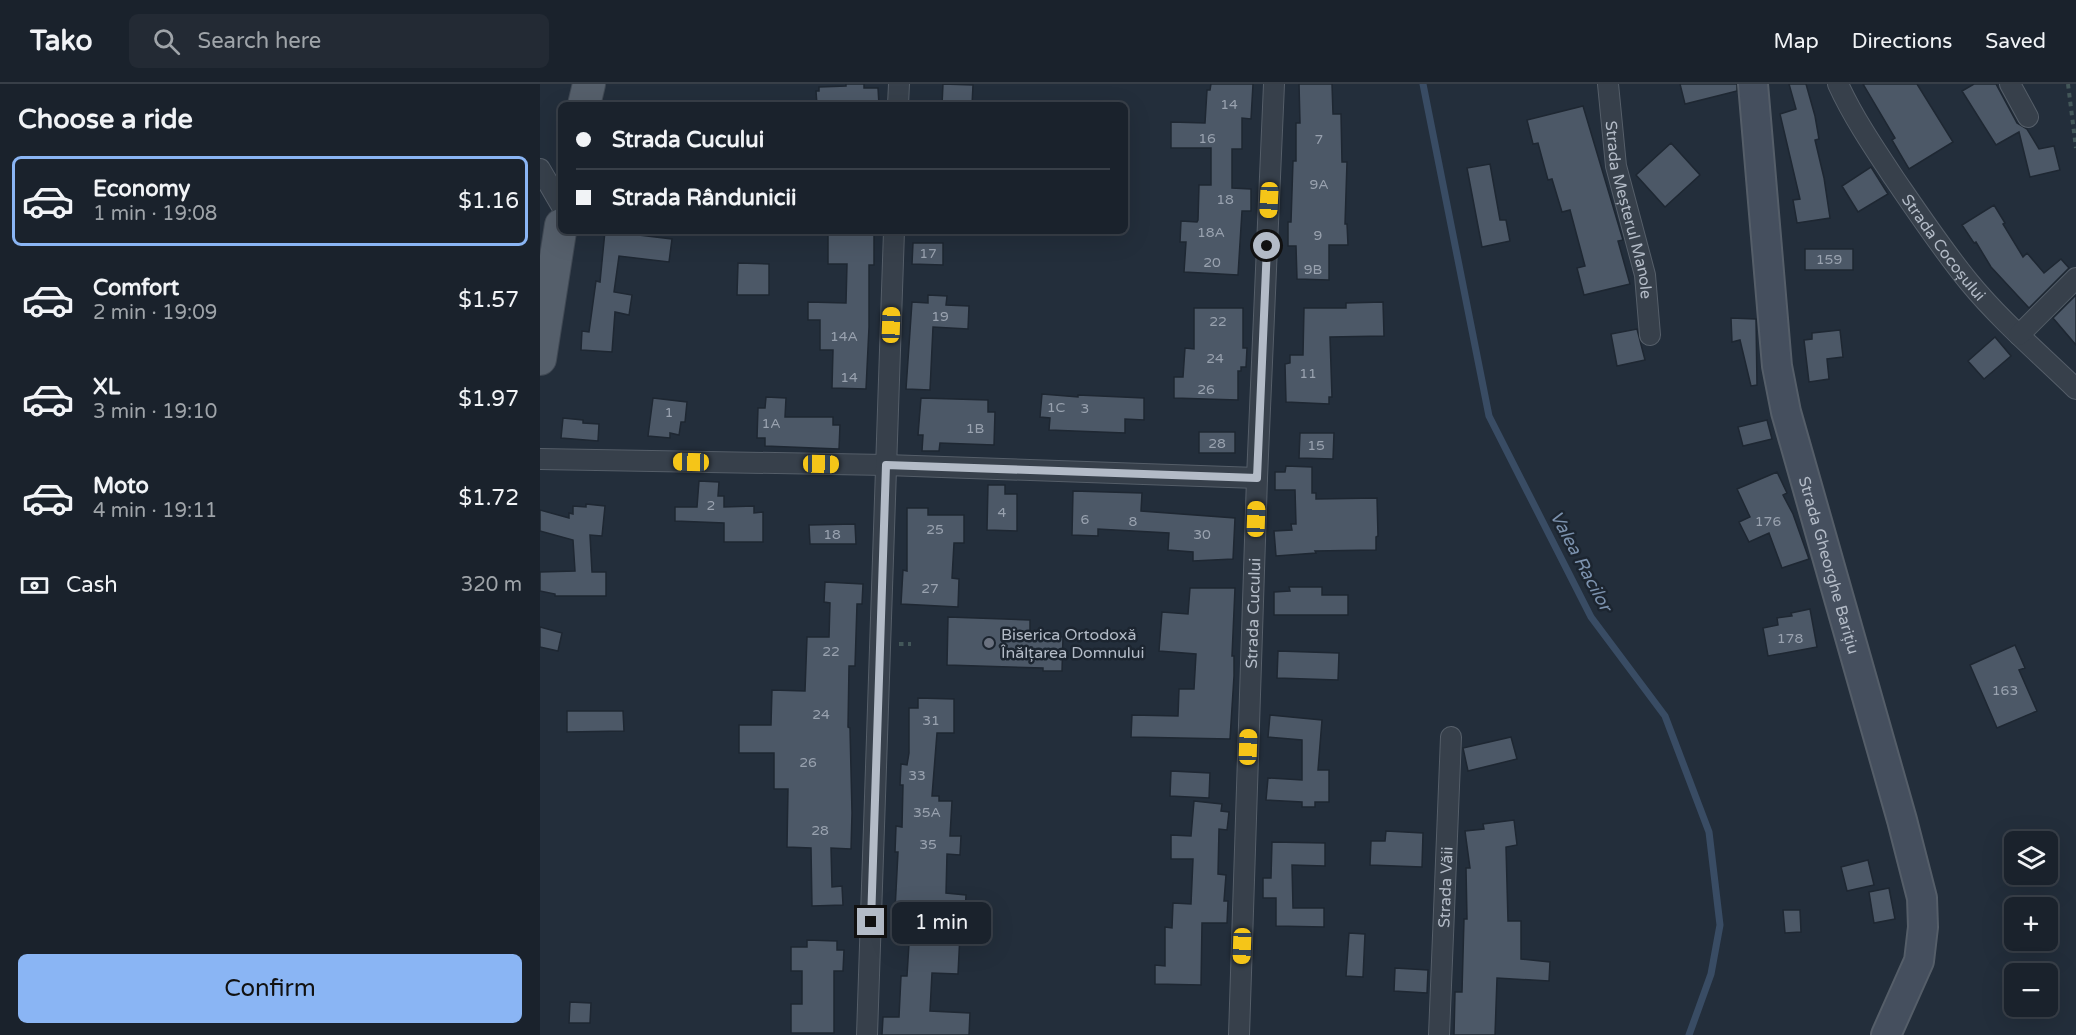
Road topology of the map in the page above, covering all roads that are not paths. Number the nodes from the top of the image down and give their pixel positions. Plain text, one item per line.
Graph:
1 (589, 84) edge
2 (899, 84) edge
3 (1274, 84) edge
4 (1608, 84) edge
5 (1753, 84) edge
6 (1838, 84) edge
7 (2010, 84) edge
8 (585, 102) edge
9 (898, 102) edge
10 (2028, 117) dead end
11 (540, 169) edge
12 (558, 201) edge
13 (560, 234) edge
14 (894, 234) edge
15 (2076, 278) edge
16 (1650, 334) dead end
17 (2019, 335) junction
18 (540, 359) edge
19 (2076, 389) edge
20 (540, 459) edge
21 (886, 465) junction
22 (1257, 478) junction
23 (1451, 737) dead end
24 (1891, 1031) edge
25 (867, 1035) edge
26 (1239, 1035) edge
27 (1439, 1035) edge

1 - 8 main road
2 - 9 street
3 - 22 street, Strada Cucului
4 - 16 street, Strada Meșterul Manole
5 - 24 main road, Strada Gheorghe Barițiu
6 - 17 street, Strada Cocoșului
7 - 10 street
11 - 12 street
13 - 18 main road
14 - 21 street
15 - 17 street
17 - 19 street, Strada Cocoșului
20 - 21 street
21 - 22 street
21 - 25 street
22 - 26 street, Strada Cucului
23 - 27 street, Strada Văii

